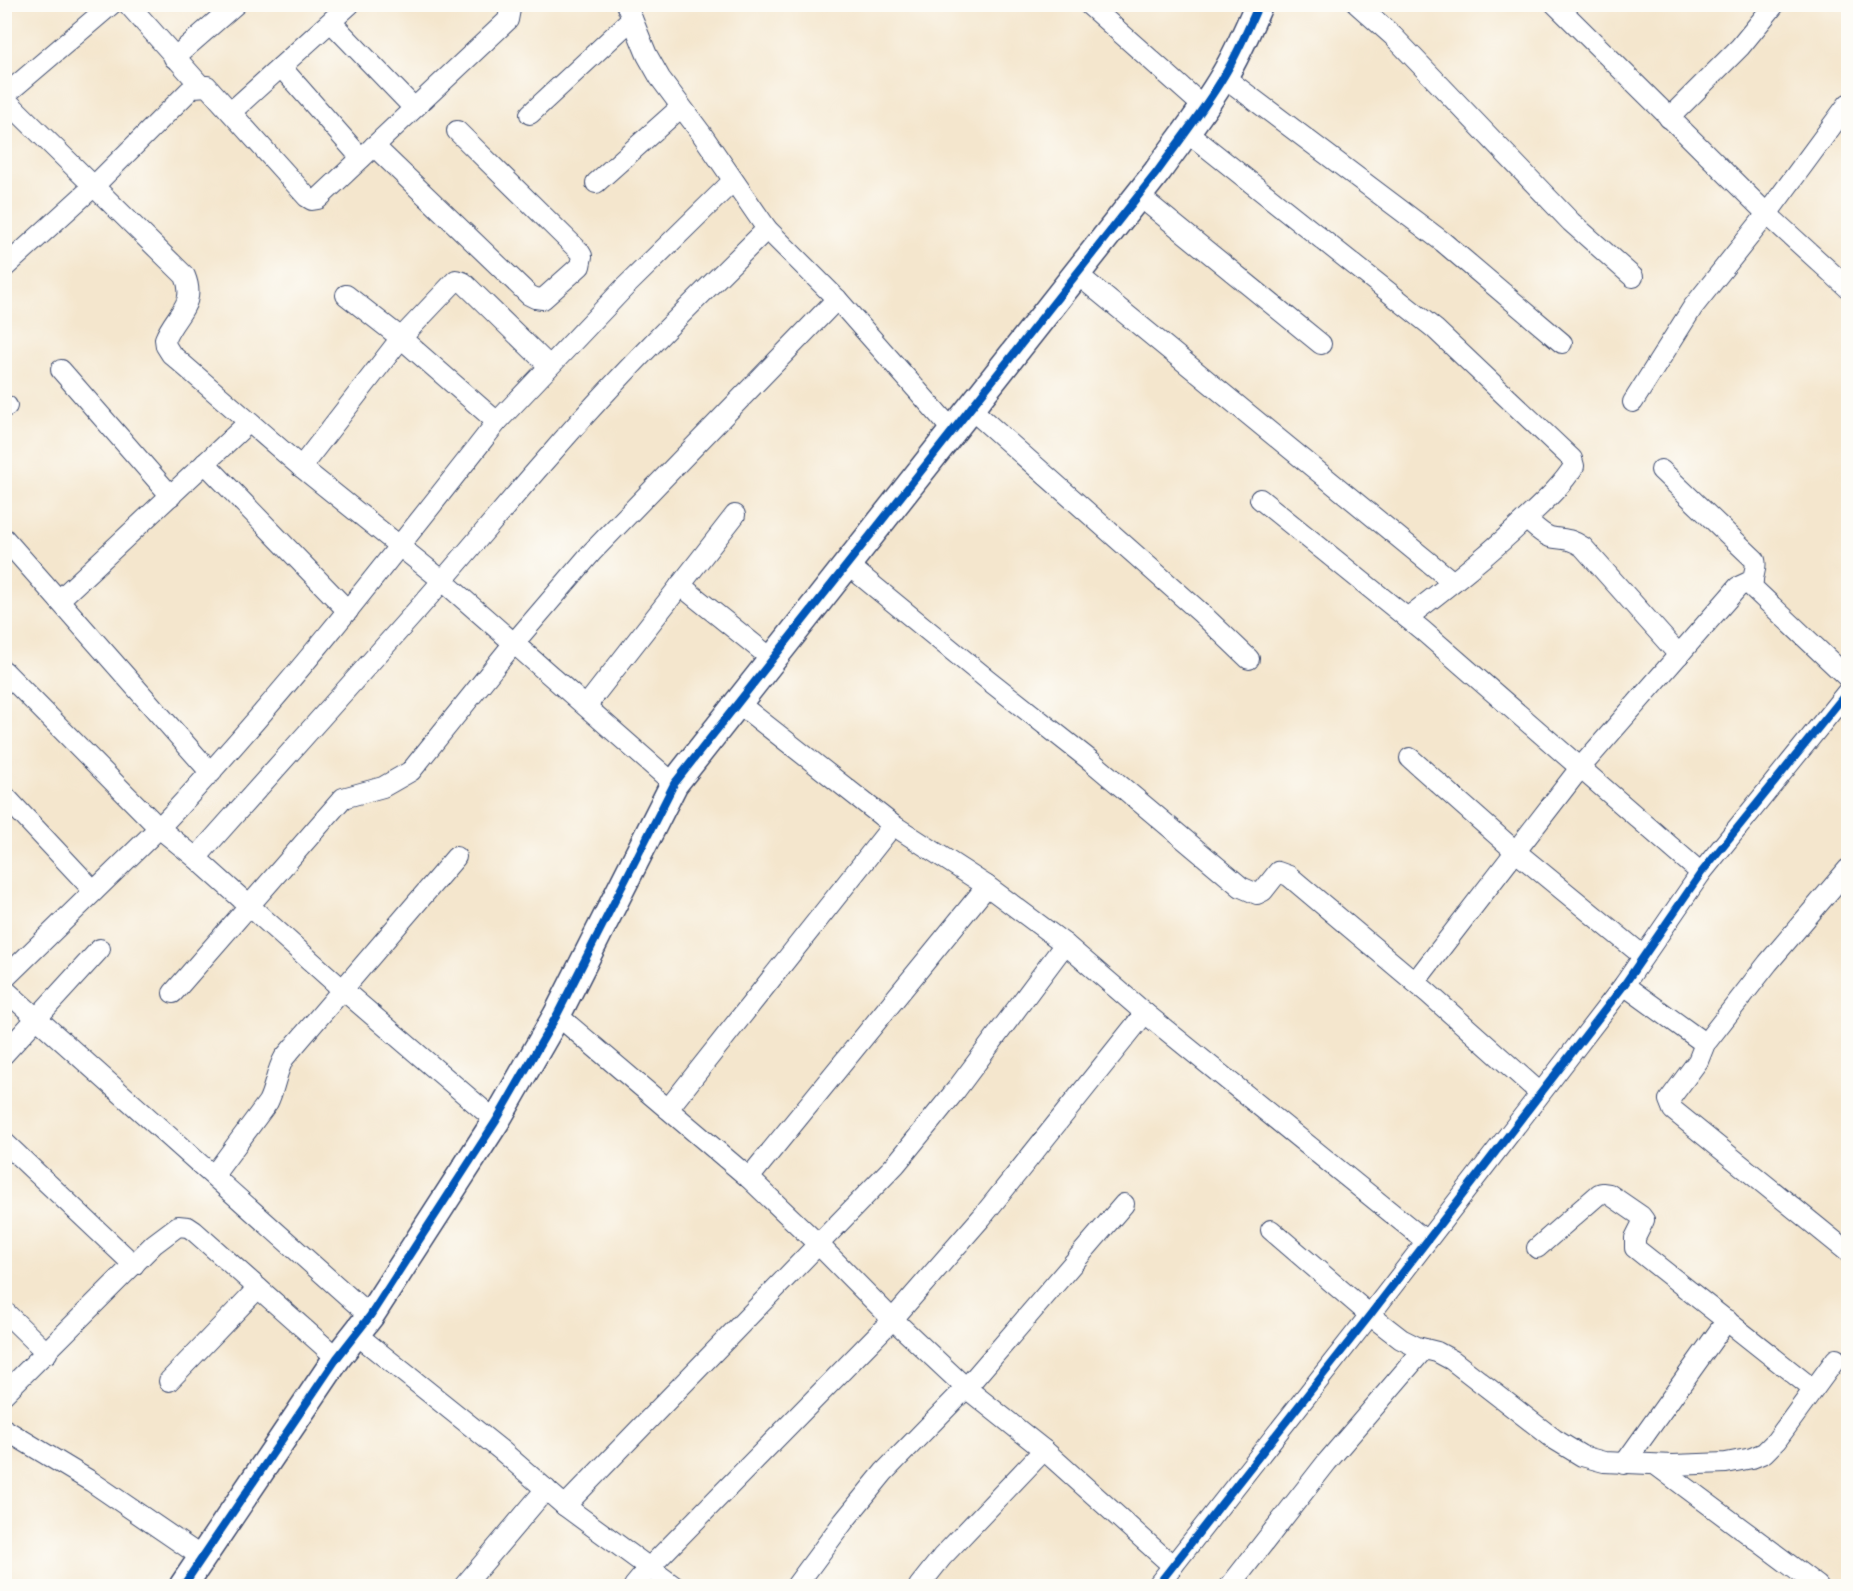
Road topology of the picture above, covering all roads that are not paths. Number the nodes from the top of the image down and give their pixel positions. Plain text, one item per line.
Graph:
1 (112, 4) edge
2 (128, 4) edge
3 (236, 4) edge
4 (350, 4) edge
5 (511, 4) edge
6 (1088, 4) edge
7 (1259, 4) edge
8 (1357, 4) edge
9 (1555, 4) edge
10 (1775, 4) edge
11 (629, 12) edge
12 (331, 22) junction
13 (174, 58) junction
14 (281, 67) junction
15 (1224, 77) junction
16 (200, 85) junction
17 (4, 97) edge
18 (1848, 104) edge
19 (1204, 107) junction
20 (414, 108) junction
21 (680, 108) junction
22 (231, 112) junction
23 (530, 114) dead end
24 (1669, 118) junction
25 (457, 131) dead end
26 (1186, 131) junction
27 (368, 152) junction
28 (733, 181) junction
29 (596, 183) dead end
30 (94, 186) junction
31 (1138, 195) junction
32 (1767, 214) junction
33 (767, 229) junction
34 (4, 268) edge
35 (1077, 274) junction
36 (1633, 277) dead end
37 (1848, 288) edge
38 (346, 295) dead end
39 (837, 299) junction
40 (401, 338) junction
41 (1562, 342) dead end
42 (1321, 344) dead end
43 (549, 366) junction
44 (62, 370) dead end
45 (1633, 402) dead end
46 (971, 409) junction
47 (497, 422) junction
48 (248, 423) junction
49 (954, 432) junction
50 (206, 462) junction
51 (301, 467) junction
52 (1661, 470) dead end
53 (171, 496) junction
54 (1260, 499) dead end
55 (735, 515) dead end
56 (1526, 519) junction
57 (4, 538) edge
58 (400, 546) junction
59 (848, 565) junction
60 (443, 580) junction
61 (1753, 580) junction
62 (1453, 582) junction
63 (680, 585) junction
64 (59, 600) junction
65 (348, 611) junction
66 (1407, 618) junction
67 (514, 643) junction
68 (1678, 655) junction
69 (772, 658) junction
70 (1249, 658) dead end
71 (4, 672) edge
72 (1848, 678) edge
73 (1848, 691) edge
74 (738, 703) junction
75 (586, 706) junction
76 (1410, 758) dead end
77 (1580, 768) junction
78 (211, 773) junction
79 (675, 784) junction
80 (4, 795) edge
81 (893, 825) junction
82 (159, 828) junction
83 (1515, 851) junction
84 (456, 857) dead end
85 (196, 858) junction
86 (1848, 869) edge
87 (1701, 873) junction
88 (987, 886) junction
89 (94, 891) junction
90 (251, 905) junction
91 (1065, 944) junction
92 (100, 949) dead end
93 (1642, 955) junction
94 (4, 979) edge
95 (1415, 982) junction
96 (1624, 985) junction
97 (4, 989) edge
98 (342, 989) junction
99 (173, 993) dead end
100 (1145, 1013) junction
101 (557, 1015) junction
102 (37, 1018) junction
103 (1706, 1041) junction
104 (4, 1054) edge
105 (1540, 1093) junction
106 (668, 1109) junction
107 (496, 1121) junction
108 (4, 1142) edge
109 (214, 1175) junction
110 (749, 1178) junction
111 (1124, 1204) dead end
112 (1271, 1230) dead end
113 (1426, 1241) junction
114 (818, 1244) junction
115 (1537, 1248) dead end
116 (1848, 1252) edge
117 (134, 1265) junction
118 (258, 1288) junction
119 (4, 1311) edge
120 (1370, 1316) junction
121 (892, 1319) junction
122 (1727, 1320) junction
123 (363, 1325) junction
124 (1424, 1349) junction
125 (47, 1353) junction
126 (337, 1358) junction
127 (1836, 1359) dead end
128 (169, 1381) dead end
129 (966, 1388) junction
130 (1814, 1389) junction
131 (4, 1394) edge
132 (4, 1429) edge
133 (1044, 1450) junction
134 (1624, 1464) junction
135 (1656, 1465) junction
136 (546, 1490) junction
137 (565, 1506) junction
138 (203, 1558) junction
139 (1173, 1566) junction
140 (649, 1568) junction
141 (183, 1587) edge
142 (464, 1587) edge
143 (634, 1587) edge
144 (674, 1587) edge
145 (796, 1587) edge
146 (919, 1587) edge
147 (1157, 1587) edge
148 (1230, 1587) edge
149 (1818, 1587) edge

1 - 17 street
2 - 13 street
3 - 13 street
4 - 12 street
5 - 20 street
6 - 19 street
7 - 15 street
8 - 36 street
9 - 24 street
10 - 24 street
11 - 21 street
11 - 23 street
12 - 14 street
12 - 20 street
13 - 16 street
14 - 22 street
14 - 27 street
15 - 19 street
15 - 41 street
16 - 22 street
16 - 30 street
17 - 30 street
18 - 32 street
19 - 26 street
20 - 27 street
21 - 28 street
21 - 29 street
22 - 27 street
24 - 32 street
25 - 27 street
26 - 31 street
26 - 56 street
28 - 33 street
28 - 43 street
30 - 34 street
30 - 48 street
31 - 35 street
31 - 42 street
32 - 37 street
32 - 45 street
33 - 39 street
33 - 60 street
35 - 46 street
35 - 62 street
38 - 40 street
39 - 49 street
39 - 67 street
40 - 43 street
40 - 47 street
40 - 51 street
43 - 47 street
44 - 53 street
46 - 49 street
46 - 70 street
47 - 58 street
48 - 50 street
48 - 51 street
49 - 59 street
50 - 53 street
50 - 65 street
51 - 58 street
52 - 61 street
53 - 64 street
54 - 66 street
55 - 63 street
56 - 62 street
56 - 68 street
57 - 64 street
58 - 60 street
58 - 65 street
59 - 69 street
59 - 95 street
60 - 67 street
60 - 85 street
61 - 68 street
61 - 72 street
62 - 66 street
63 - 69 street
63 - 75 street
64 - 78 street
65 - 78 street
66 - 77 street
67 - 75 street
67 - 90 street
68 - 77 street
69 - 74 street
71 - 82 street
73 - 87 street
74 - 79 street
74 - 81 street
75 - 79 street
76 - 83 street
77 - 83 street
77 - 87 street
78 - 82 street
79 - 101 street
80 - 89 street
81 - 88 street
81 - 106 street
82 - 85 street
82 - 89 street
83 - 93 street
83 - 95 street
84 - 98 street
85 - 90 street
86 - 103 street
87 - 93 street
88 - 91 street
88 - 110 street
89 - 94 street
90 - 98 street
90 - 99 street
91 - 100 street
91 - 114 street
92 - 102 street
93 - 96 street
95 - 105 street
96 - 103 street
96 - 105 street
97 - 102 street
98 - 107 street
98 - 109 street
100 - 113 street
100 - 121 street
101 - 106 street
101 - 107 street
102 - 104 street
102 - 109 street
103 - 116 street
105 - 113 street
106 - 110 street
107 - 123 street
108 - 117 street
109 - 123 street
110 - 114 street
111 - 129 street
112 - 120 street
113 - 120 street
114 - 121 street
114 - 137 street
115 - 122 street
117 - 118 street
117 - 125 street
118 - 126 street
118 - 128 street
119 - 125 street
120 - 124 street
120 - 139 street
121 - 129 street
121 - 140 street
122 - 130 street
122 - 134 street
123 - 126 street
123 - 136 street
124 - 134 street
124 - 148 street
125 - 131 street
126 - 138 street
127 - 130 street
129 - 133 street
129 - 145 street
130 - 135 street
132 - 138 street
133 - 139 street
133 - 146 street
134 - 135 street
135 - 149 street
136 - 137 street
136 - 142 street
137 - 140 street
138 - 141 street
139 - 147 street
140 - 143 street
140 - 144 street

